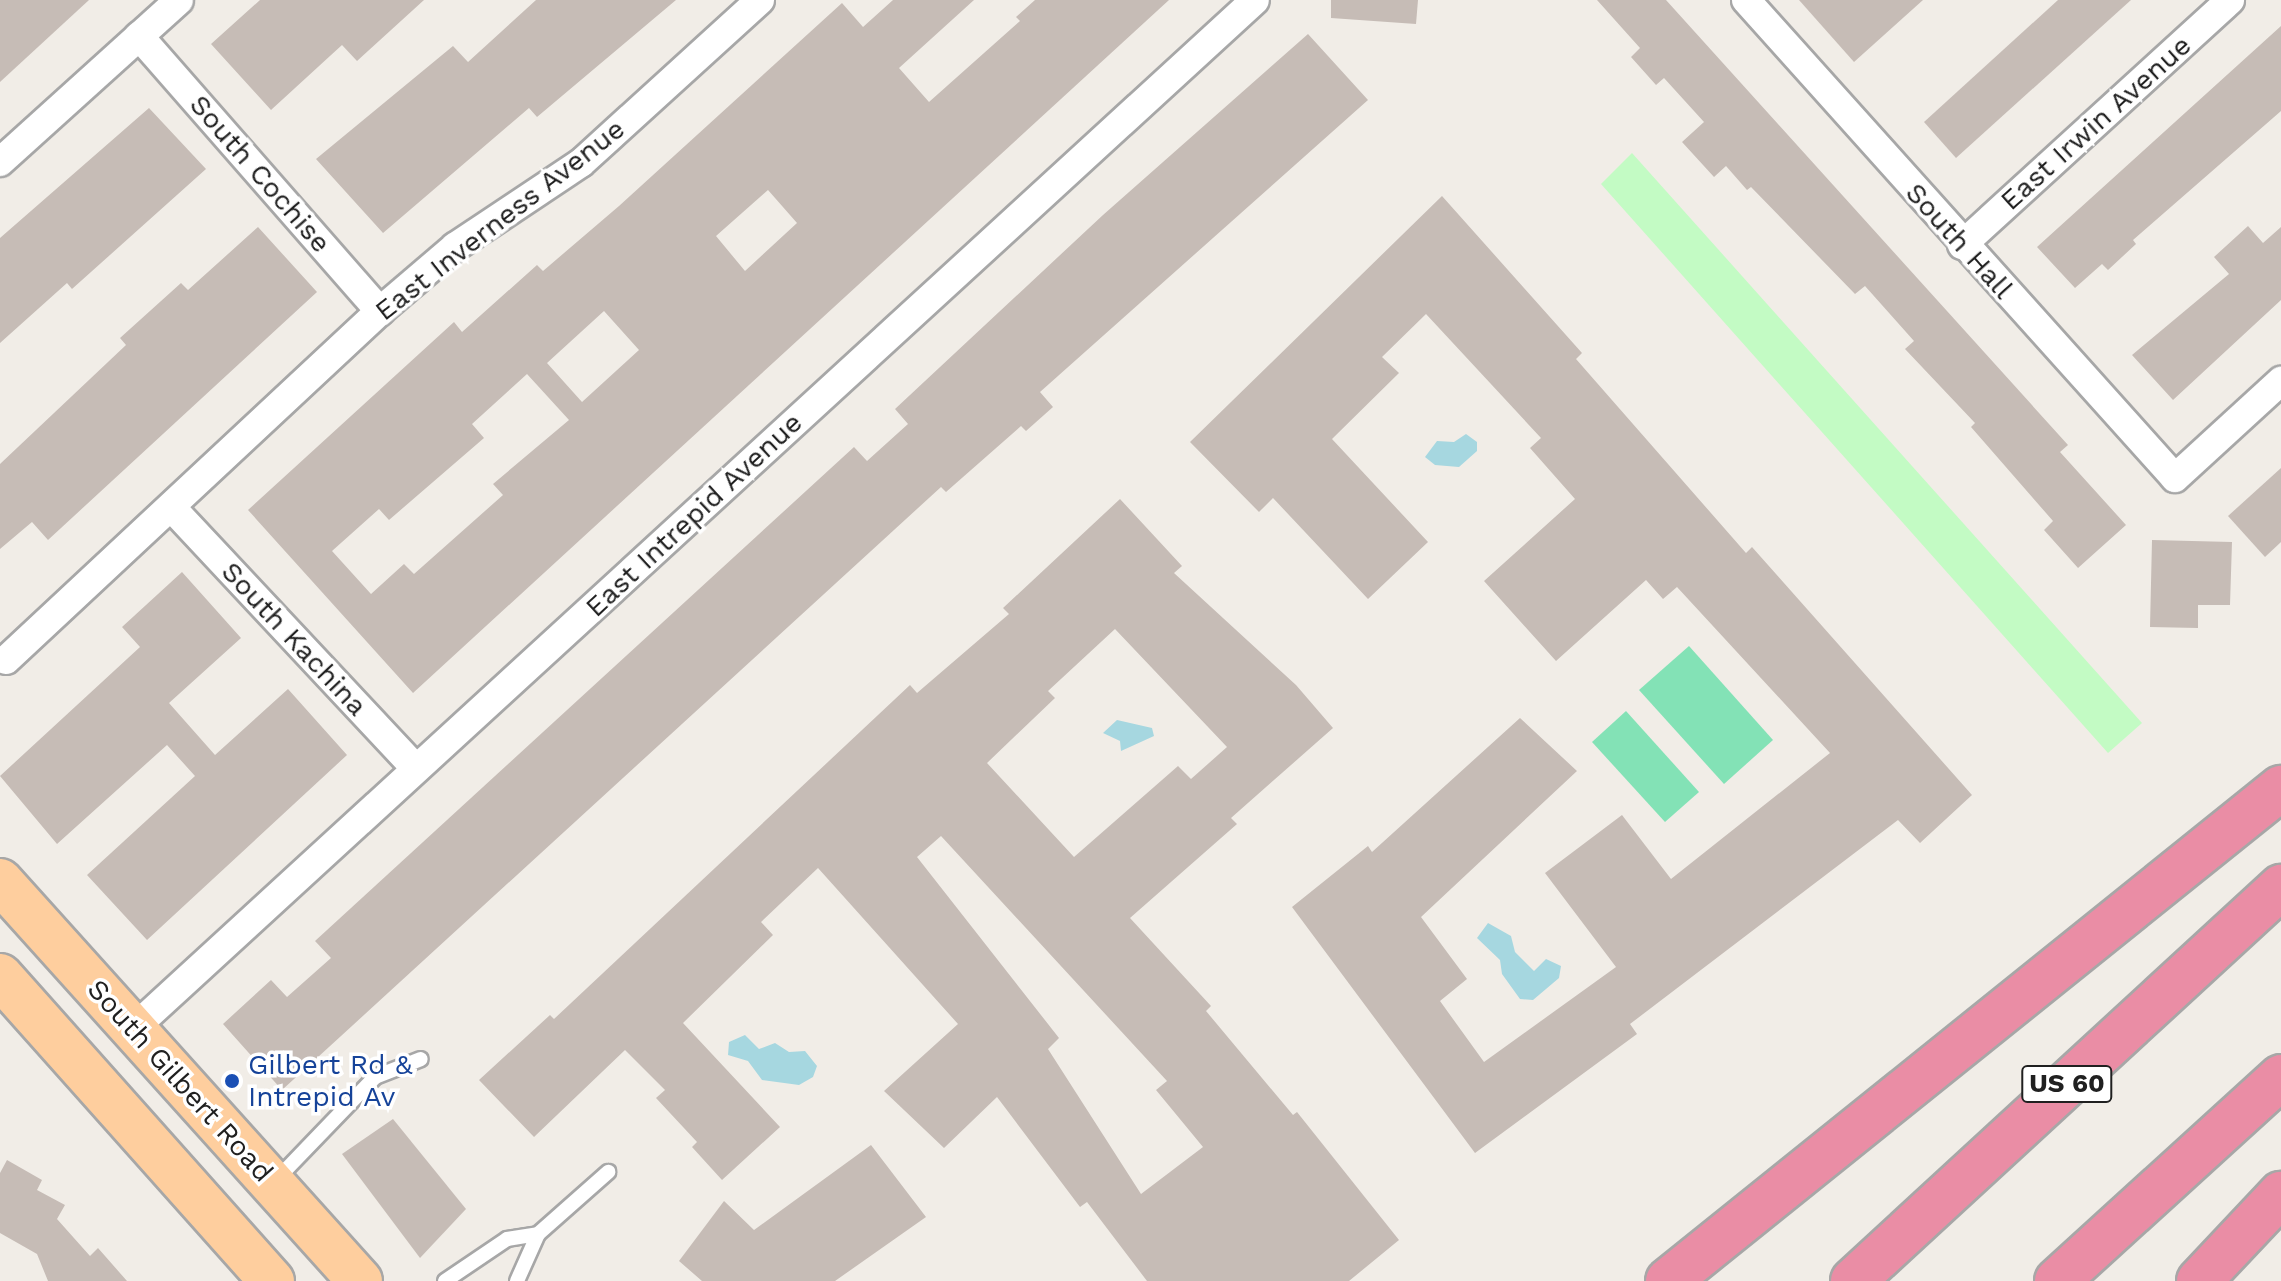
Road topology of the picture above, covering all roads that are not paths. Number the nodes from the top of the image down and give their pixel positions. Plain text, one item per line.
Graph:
1 (179, 0) edge
2 (760, 0) edge
3 (1255, 0) edge
4 (1746, 0) edge
5 (2230, 0) edge
6 (139, 36) junction
7 (0, 162) edge
8 (1962, 245) junction
9 (380, 311) junction
10 (2281, 381) edge
11 (172, 508) junction
12 (6, 660) dead end
13 (416, 769) junction
14 (2281, 788) edge
15 (0, 881) edge
16 (2281, 887) edge
17 (0, 976) edge
18 (133, 1029) junction
19 (421, 1059) dead end
20 (2281, 1077) edge
21 (608, 1172) dead end
22 (273, 1183) junction
23 (2281, 1194) edge
24 (538, 1234) junction
25 (272, 1281) edge
26 (360, 1281) edge
27 (445, 1281) edge
28 (517, 1281) edge
29 (1668, 1281) edge
30 (1853, 1281) edge
31 (2057, 1281) edge
32 (2199, 1281) edge

1 - 6 street
2 - 9 street, East Inverness Avenue
3 - 13 street, East Intrepid Avenue
4 - 8 street, South Hall
5 - 8 street, East Irwin Avenue
6 - 7 street
6 - 9 street, South Cochise
8 - 10 street, South Hall
9 - 11 street, East Inverness Avenue
11 - 12 street, East Inverness Avenue
11 - 13 street, South Kachina
13 - 18 street, East Intrepid Avenue
14 - 29 highway
15 - 18 main road, South Gilbert Road
16 - 30 highway, US 60
17 - 25 main road
18 - 22 main road, South Gilbert Road
19 - 22 lane
20 - 31 highway
21 - 24 lane
22 - 26 main road, South Gilbert Road
23 - 32 highway
24 - 27 lane
24 - 28 lane

